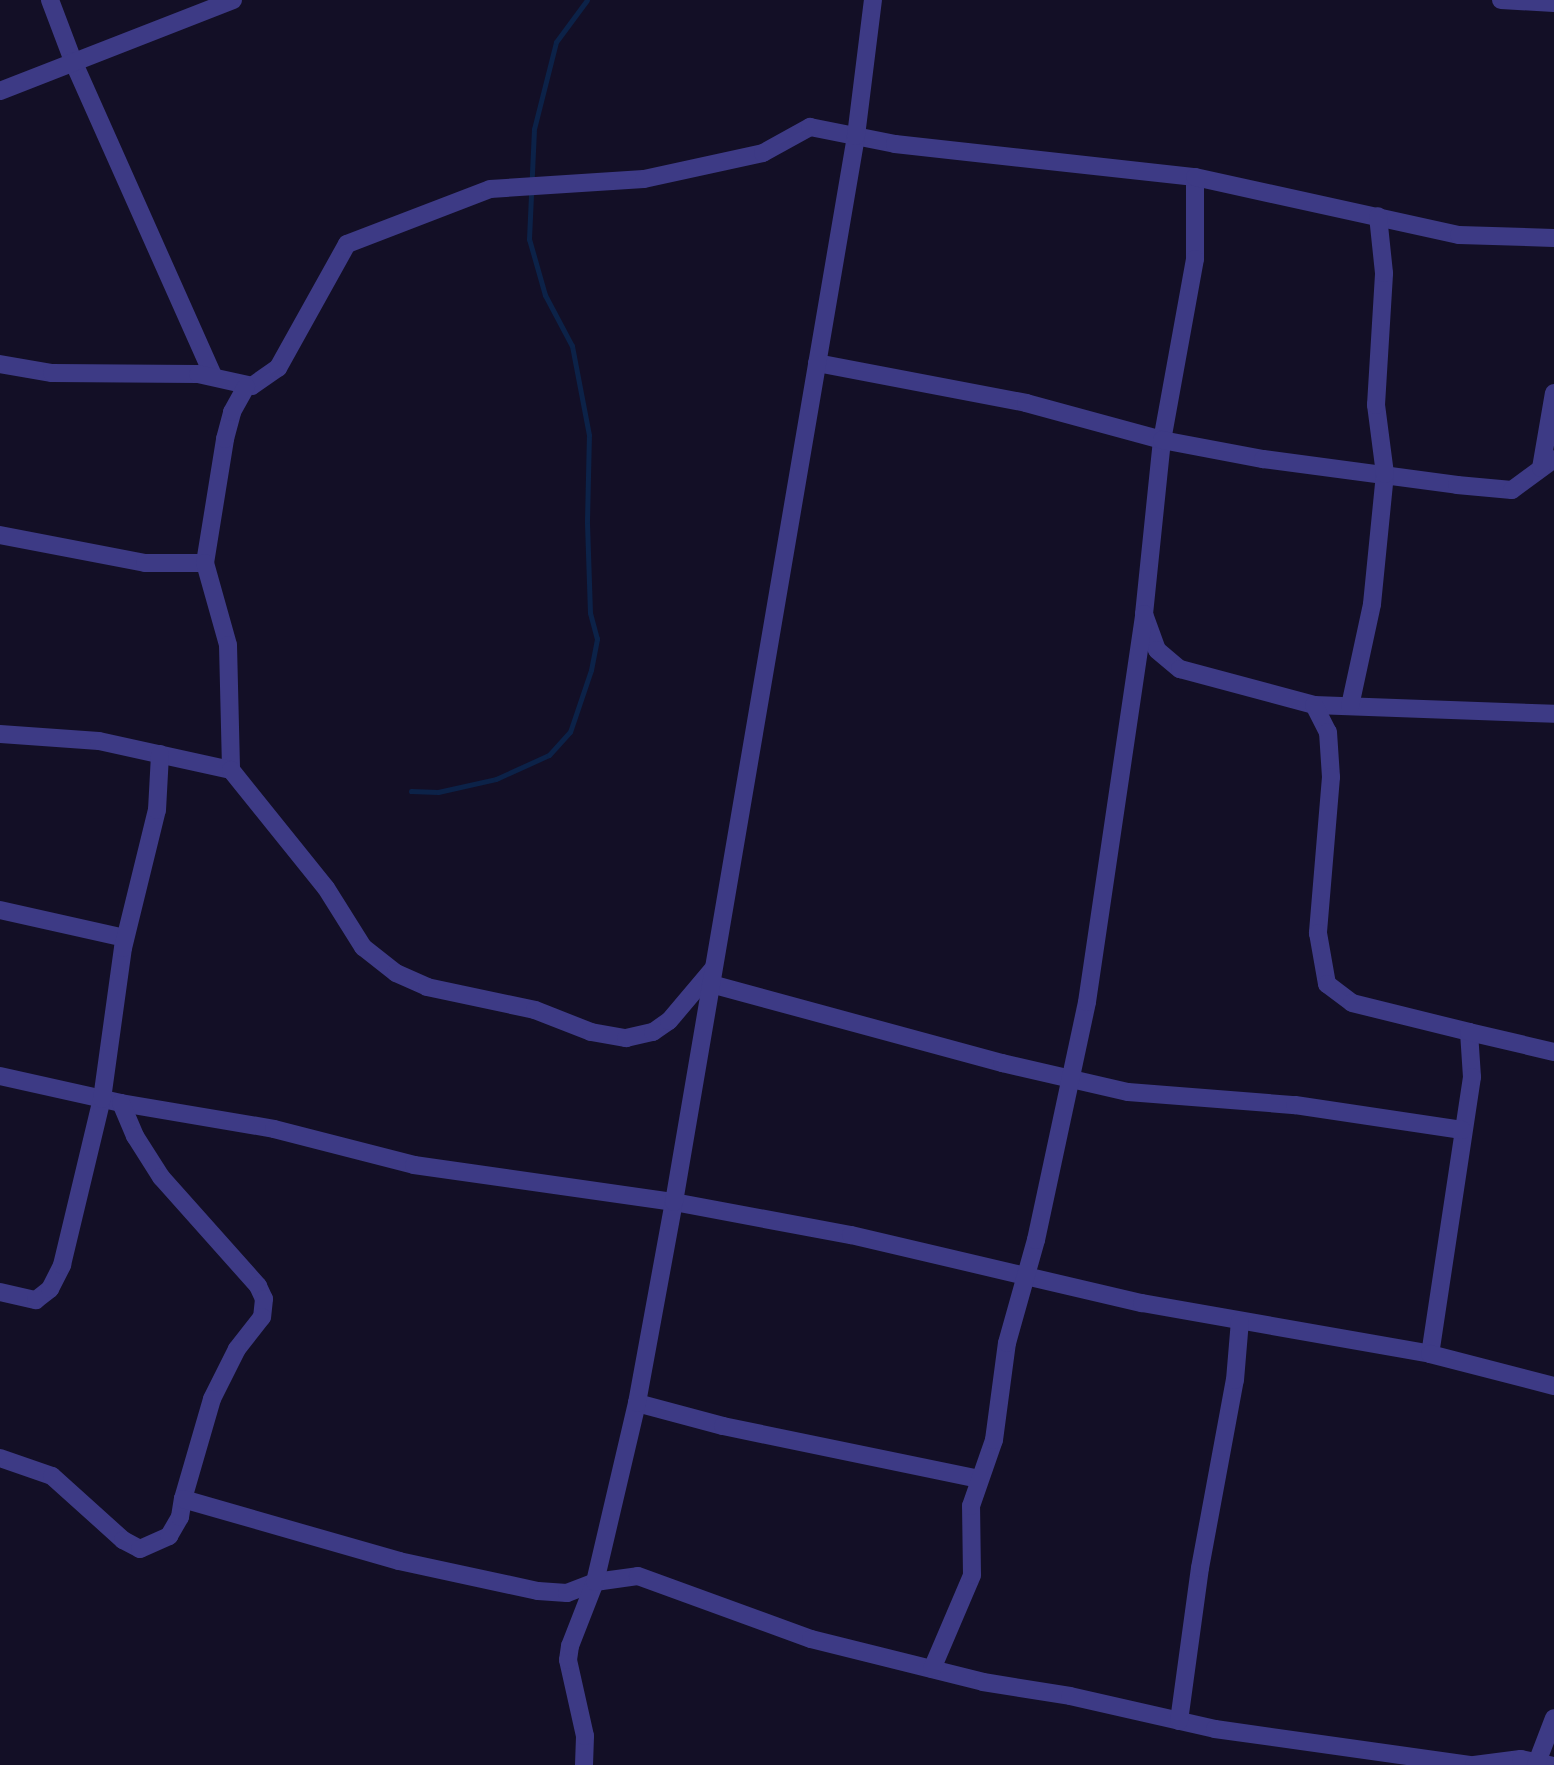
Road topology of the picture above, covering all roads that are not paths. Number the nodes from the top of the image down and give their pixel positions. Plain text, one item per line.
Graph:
1 (50, 0) edge
2 (233, 0) edge
3 (873, 0) edge
4 (1501, 0) edge
5 (1554, 3) edge
6 (73, 61) junction
7 (0, 91) edge
8 (856, 136) junction
9 (1195, 177) junction
10 (1378, 216) junction
11 (1554, 238) edge
12 (817, 363) junction
13 (0, 364) edge
14 (213, 376) junction
15 (246, 387) junction
16 (1554, 393) edge
17 (1162, 440) junction
18 (1547, 464) edge
19 (1385, 474) junction
20 (0, 536) edge
21 (205, 563) junction
22 (1144, 614) junction
23 (1314, 705) junction
24 (1350, 706) junction
25 (1554, 714) edge
26 (0, 734) edge
27 (160, 754) junction
28 (231, 770) junction
29 (0, 910) edge
30 (125, 937) junction
31 (713, 975) junction
32 (1469, 1032) junction
33 (1554, 1052) edge
34 (0, 1076) edge
35 (1069, 1080) junction
36 (102, 1098) junction
37 (121, 1103) junction
38 (1462, 1130) junction
39 (674, 1202) junction
40 (1028, 1273) junction
41 (0, 1292) edge
42 (1240, 1321) junction
43 (1430, 1353) junction
44 (1554, 1386) edge
45 (637, 1403) junction
46 (0, 1458) edge
47 (979, 1479) junction
48 (183, 1499) junction
49 (595, 1582) junction
50 (932, 1669) junction
51 (1554, 1718) edge
52 (1179, 1721) junction
53 (1353, 1758) edge
54 (1541, 1764) edge
55 (584, 1765) edge
56 (1472, 1765) edge

1 - 6 street
2 - 6 street
3 - 8 street
4 - 5 street
6 - 7 street
6 - 14 street
8 - 9 street
8 - 12 street
8 - 15 street
9 - 10 street
9 - 17 street
10 - 11 street
10 - 19 street
12 - 17 street
12 - 31 street
13 - 14 street
14 - 15 street
15 - 21 street
16 - 18 street
17 - 19 street
17 - 22 street
18 - 19 street
19 - 24 street
20 - 21 street
21 - 28 street
22 - 23 street
22 - 35 street
23 - 24 street
23 - 32 street
24 - 25 street
26 - 27 street
27 - 28 street
27 - 30 street
28 - 31 street
29 - 30 street
30 - 36 street
31 - 35 street
31 - 39 street
32 - 33 street
32 - 38 street
34 - 36 street
35 - 38 street
35 - 40 street
36 - 37 street
36 - 41 street
37 - 39 street
37 - 48 street
38 - 43 street
39 - 40 street
39 - 45 street
40 - 42 street
40 - 47 street
42 - 43 street
42 - 52 street
43 - 44 street
45 - 47 street
45 - 49 street
46 - 48 street
47 - 50 street
48 - 49 street
49 - 50 street
49 - 55 street
50 - 52 street
51 - 54 street
52 - 53 street
53 - 56 street
54 - 56 street

